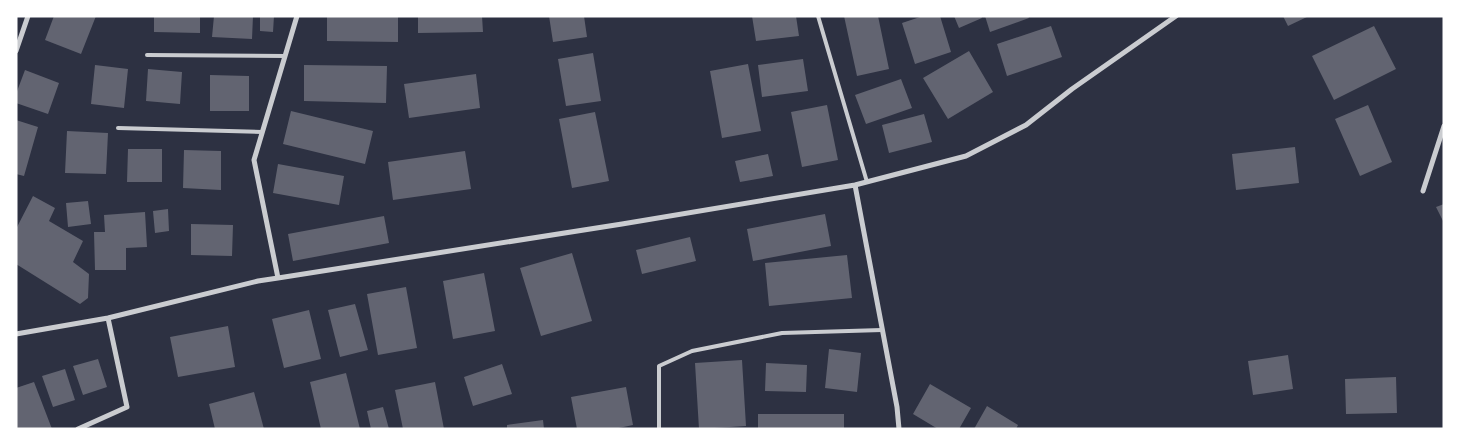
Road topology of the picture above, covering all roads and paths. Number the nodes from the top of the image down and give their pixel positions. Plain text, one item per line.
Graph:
1 (28, 16) edge
2 (297, 16) edge
3 (818, 16) edge
4 (1176, 16) edge
5 (16, 51) edge
6 (147, 55) dead end
7 (285, 56) junction
8 (1444, 126) edge
9 (118, 128) dead end
10 (262, 132) junction
11 (867, 182) junction
12 (855, 185) junction
13 (1423, 192) dead end
14 (278, 278) junction
15 (108, 318) junction
16 (882, 330) junction
17 (16, 334) edge
18 (78, 429) edge
19 (659, 429) edge
20 (899, 429) edge

1 - 5 street
2 - 7 street
3 - 11 lane
4 - 11 street
6 - 7 lane
7 - 10 street
8 - 13 street
9 - 10 lane
10 - 14 street
11 - 12 street
12 - 14 street
12 - 16 street
14 - 15 street
15 - 17 street
15 - 18 street
16 - 19 lane
16 - 20 street

